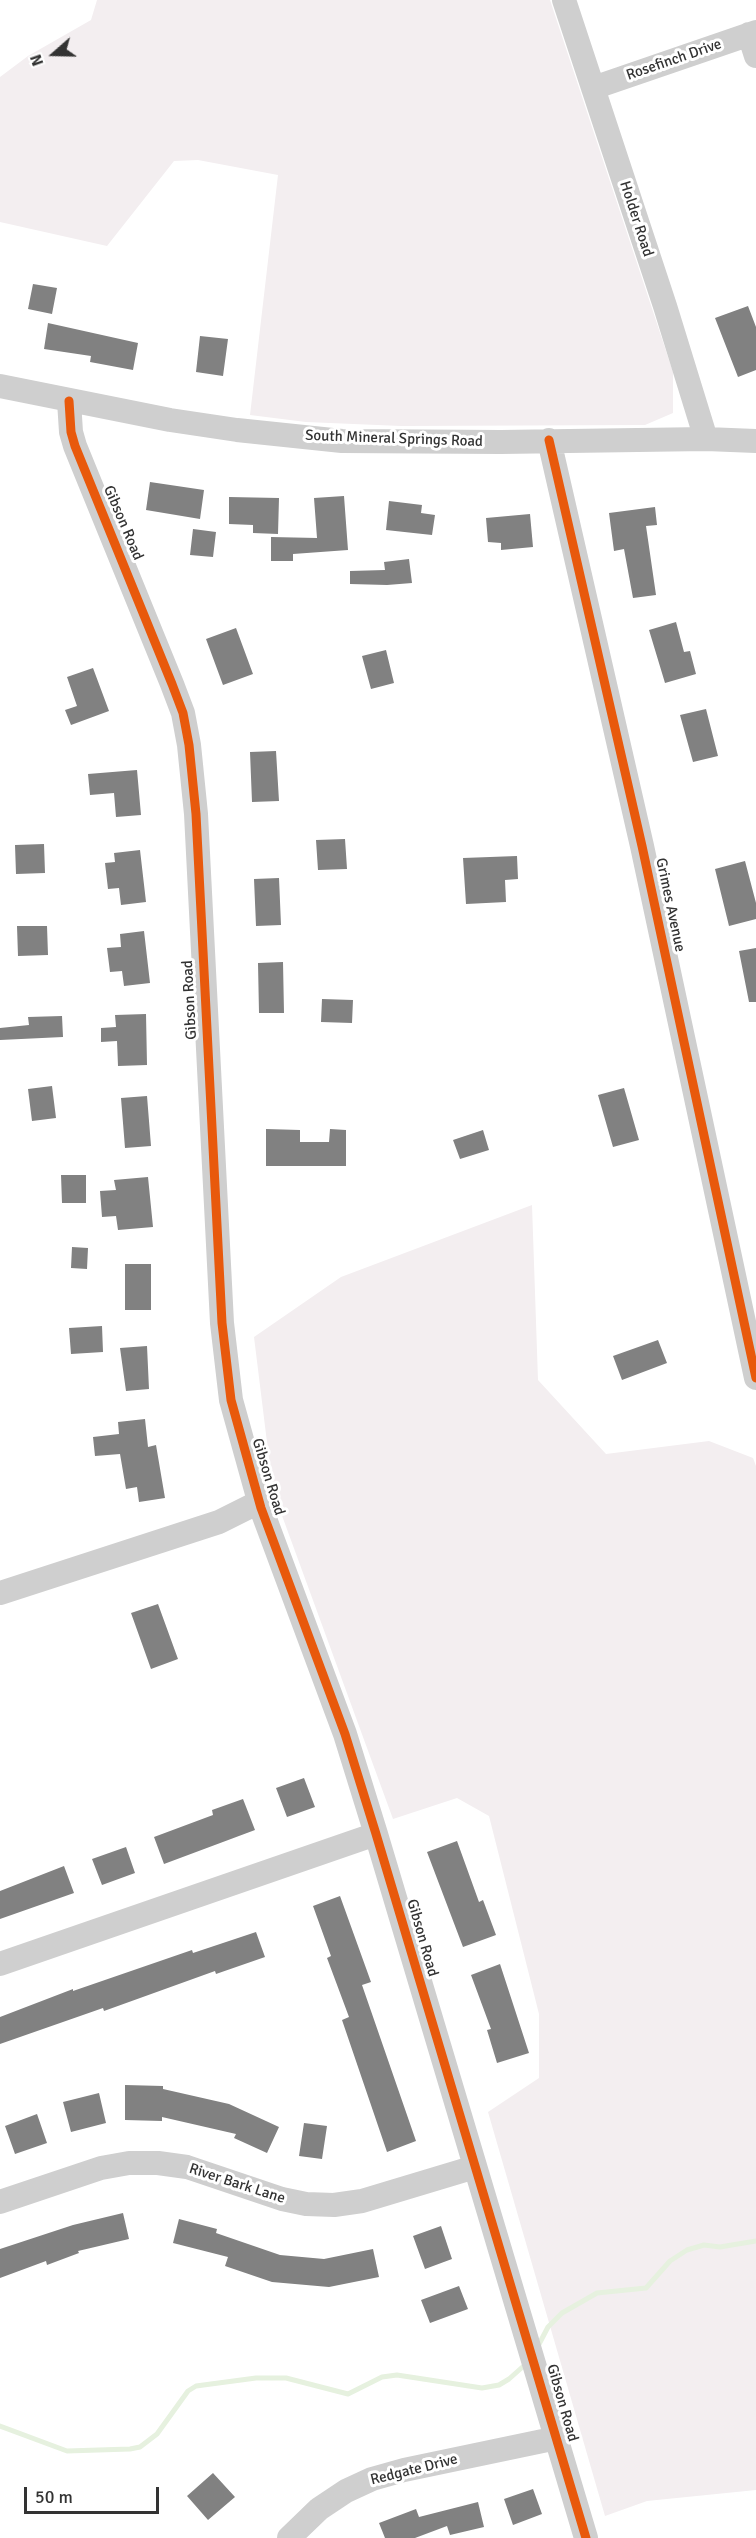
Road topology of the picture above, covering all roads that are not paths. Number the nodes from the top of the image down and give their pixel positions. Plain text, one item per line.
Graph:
1 (564, 0) edge
2 (754, 41) edge
3 (592, 87) junction
4 (0, 386) edge
5 (69, 401) junction
6 (706, 439) junction
7 (549, 440) junction
8 (756, 441) edge
9 (756, 1378) edge
10 (259, 1503) junction
11 (0, 1593) edge
12 (376, 1834) junction
13 (0, 1964) edge
14 (475, 2167) junction
15 (0, 2202) edge
16 (557, 2438) junction
17 (289, 2538) edge
18 (586, 2538) edge

1 - 3 street, Holder Road
2 - 3 street, Rosefinch Drive
3 - 6 street, Holder Road
4 - 5 street, South Mineral Springs Road
5 - 7 street, South Mineral Springs Road
5 - 10 street, Gibson Road
6 - 7 street, South Mineral Springs Road
6 - 8 street, South Mineral Springs Road
7 - 9 street, Grimes Avenue
10 - 11 street
10 - 12 street, Gibson Road
12 - 13 street
12 - 14 street, Gibson Road
14 - 15 street, River Bark Lane
14 - 16 street, Gibson Road
16 - 17 street, Redgate Drive
16 - 18 street, Gibson Road

